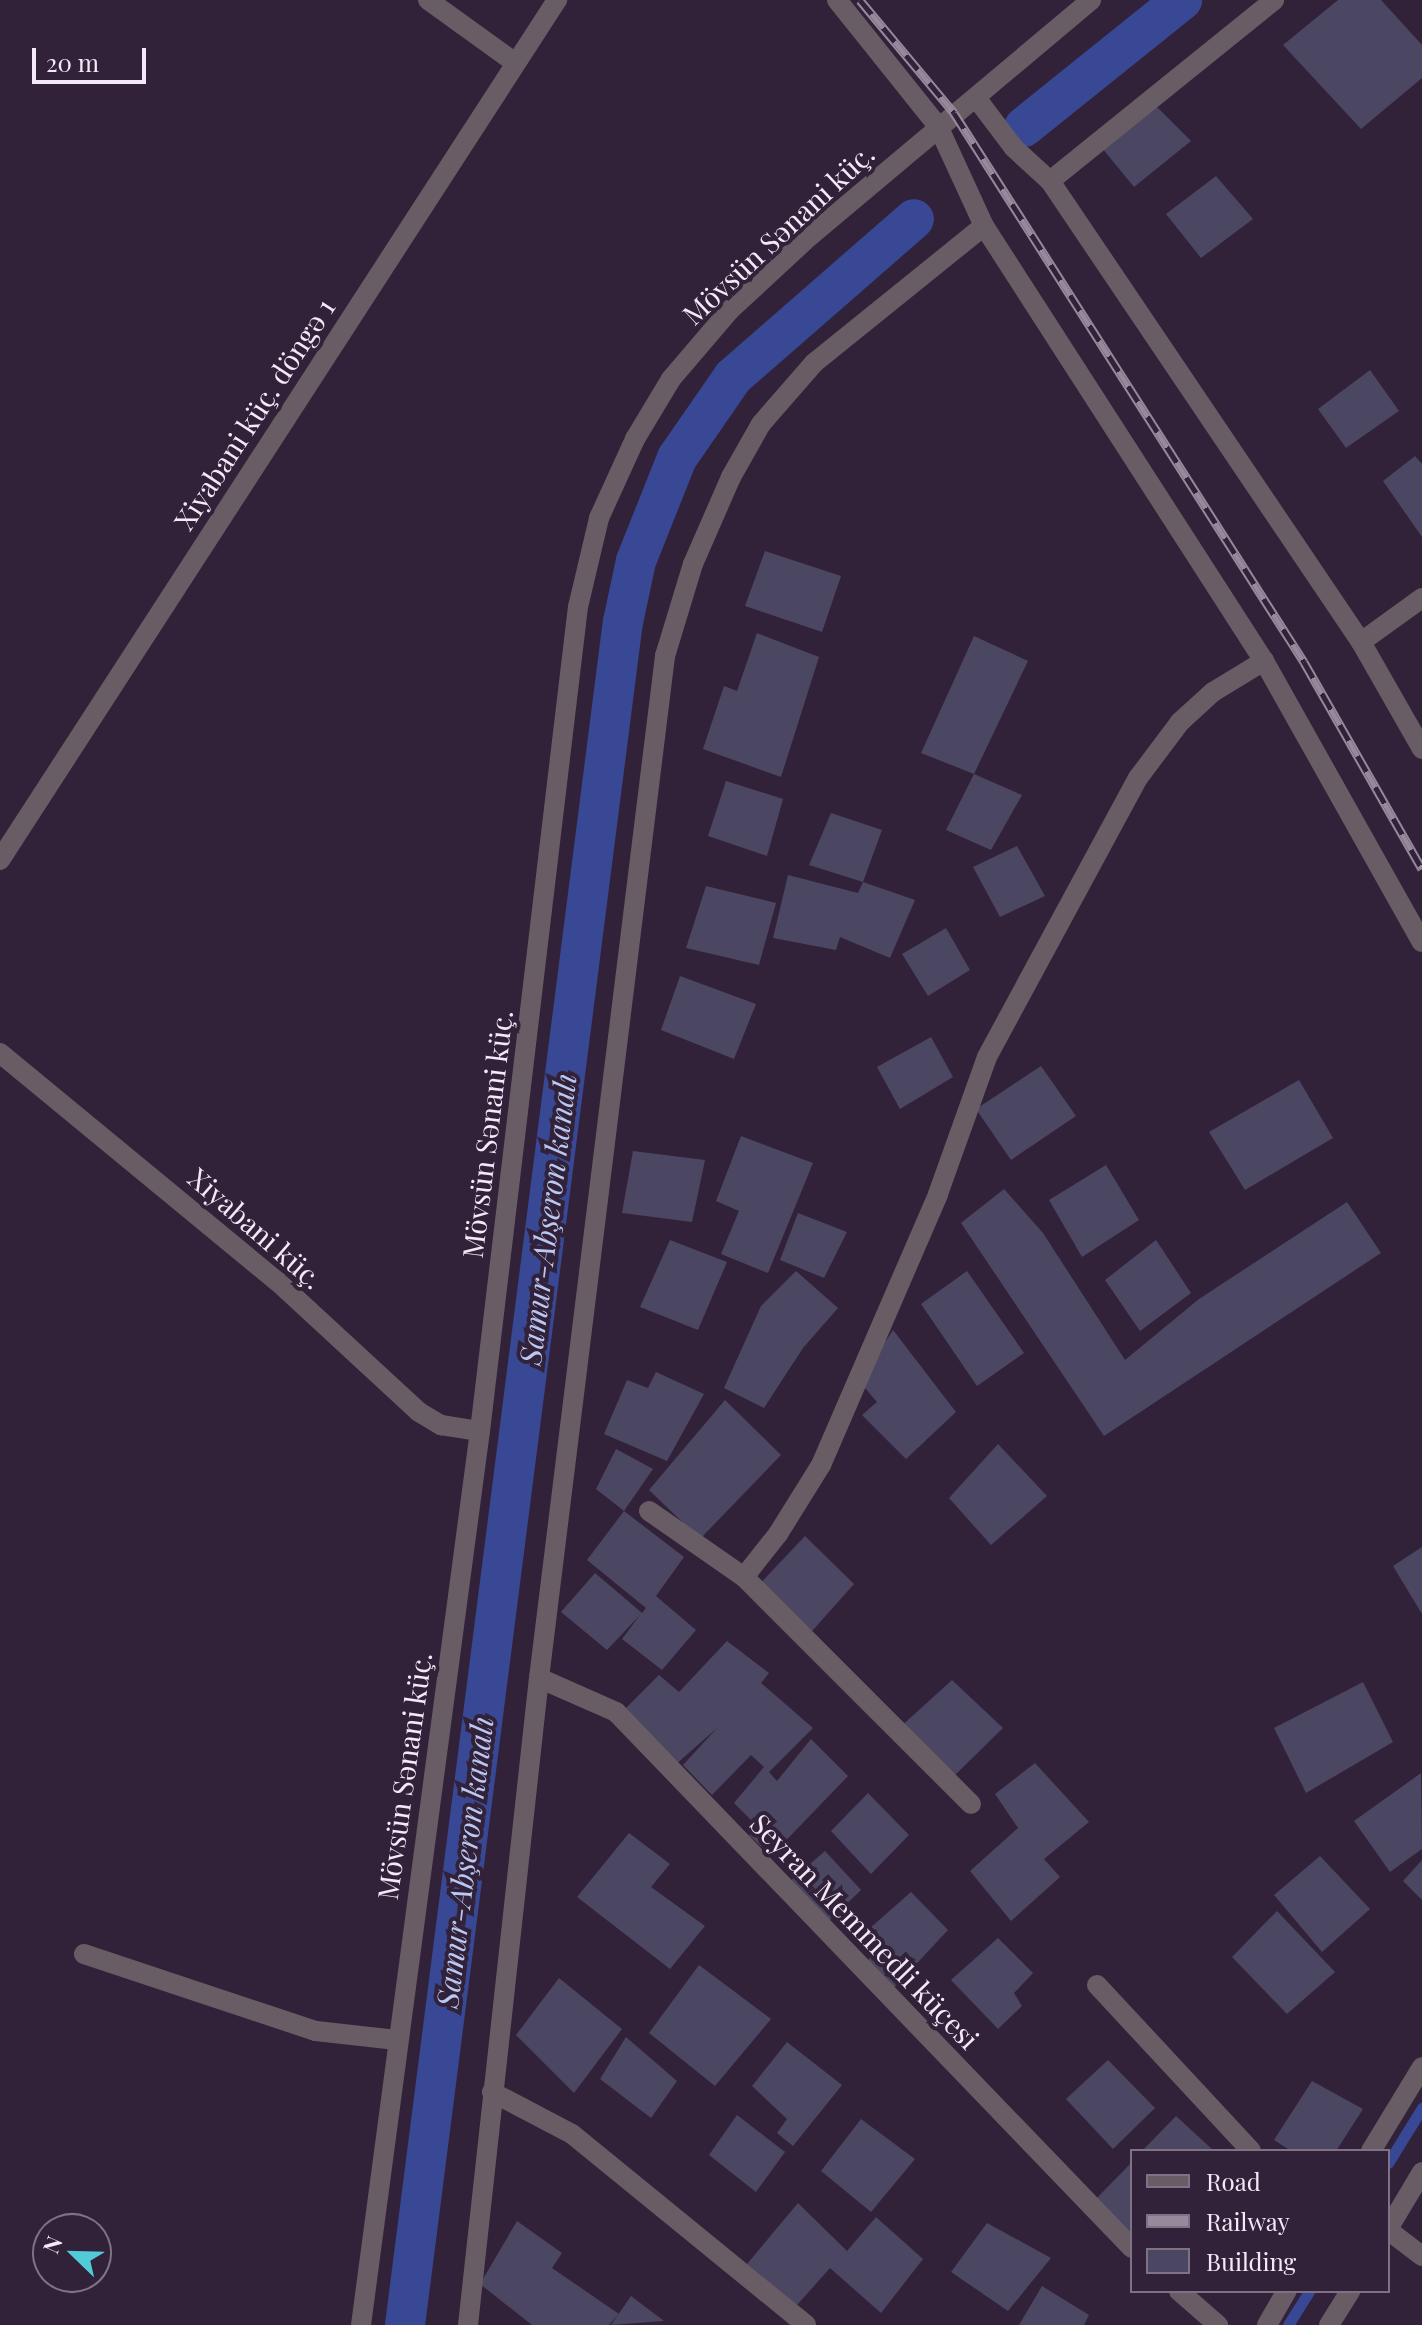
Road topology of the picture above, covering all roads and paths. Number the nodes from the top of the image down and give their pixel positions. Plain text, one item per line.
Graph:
1 (428, 0) edge
2 (557, 0) edge
3 (837, 0) edge
4 (1091, 0) edge
5 (1274, 0) edge
6 (514, 62) junction
7 (977, 99) junction
8 (938, 126) junction
9 (1050, 181) junction
10 (984, 226) junction
11 (1422, 598) edge
12 (1361, 642) junction
13 (1264, 661) junction
14 (1422, 749) edge
15 (0, 860) edge
16 (1422, 942) edge
17 (0, 1053) edge
18 (480, 1431) junction
19 (649, 1511) dead end
20 (744, 1577) junction
21 (539, 1678) junction
22 (971, 1804) dead end
23 (84, 1954) dead end
24 (1097, 1985) dead end
25 (396, 2040) junction
26 (1422, 2067) edge
27 (492, 2092) junction
28 (1249, 2149) edge
29 (1372, 2149) edge
30 (1422, 2172) edge
31 (1390, 2227) edge
32 (1390, 2232) edge
33 (1130, 2246) edge
34 (1422, 2256) edge
35 (1181, 2293) edge
36 (1286, 2293) edge
37 (1349, 2293) edge
38 (361, 2325) edge
39 (468, 2325) edge
40 (806, 2325) edge
41 (1218, 2325) edge
42 (1267, 2325) edge
43 (1329, 2325) edge

1 - 6 street
2 - 6 street, Xiyabani küç. döngə 1
3 - 8 street
4 - 7 street, Mövsün Sənani küç.
5 - 9 street
6 - 15 street, Xiyabani küç. döngə 1
7 - 8 street, Mövsün Sənani küç.
7 - 9 street
8 - 10 street
8 - 18 street, Mövsün Sənani küç.
9 - 12 street
10 - 13 street
10 - 21 street
11 - 12 street
12 - 14 street
13 - 16 street
13 - 20 street
17 - 18 street, Xiyabani küç.
18 - 25 street, Mövsün Sənani küç.
19 - 20 street
20 - 22 street
21 - 27 street
21 - 33 street, Seyran Memmedli küçesi
23 - 25 street
24 - 28 street
25 - 38 street, Mövsün Sənani küç.
26 - 29 street
27 - 39 street
27 - 40 street
30 - 31 street
32 - 34 street
35 - 41 street
36 - 42 street
37 - 43 street

